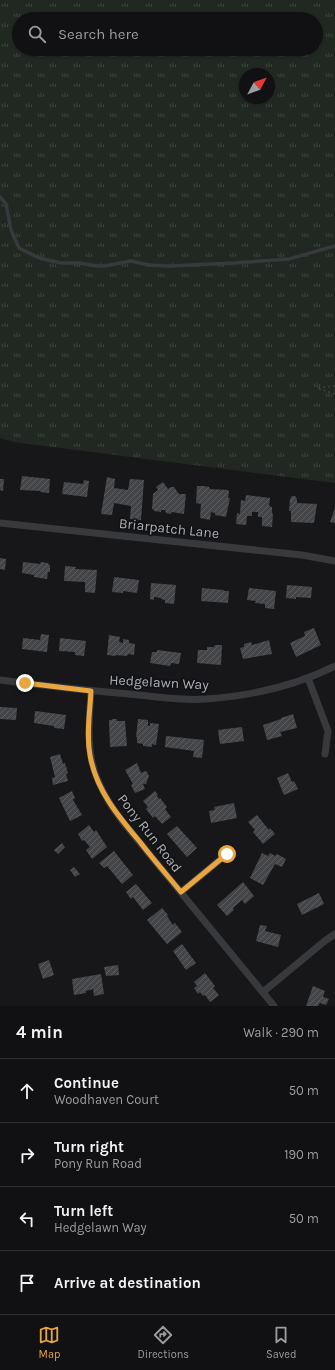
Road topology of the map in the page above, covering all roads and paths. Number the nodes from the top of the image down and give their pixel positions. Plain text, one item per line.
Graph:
1 (0, 198) edge
2 (335, 246) edge
3 (335, 386) edge
4 (335, 394) edge
5 (0, 523) edge
6 (335, 561) edge
7 (335, 666) edge
8 (308, 678) junction
9 (0, 680) edge
10 (91, 691) junction
11 (325, 754) dead end
12 (227, 854) dead end
13 (181, 892) junction
14 (335, 934) edge
15 (263, 992) junction
16 (274, 1006) edge

1 - 2 lane
3 - 4 path
5 - 6 street, Briarpatch Lane
7 - 8 street, Hedgelawn Way
8 - 10 street, Hedgelawn Way
8 - 11 street
9 - 10 street, Hedgelawn Way
10 - 13 street, Pony Run Road
12 - 13 street
13 - 15 street, Pony Run Road
14 - 15 street
15 - 16 street, Pony Run Road

